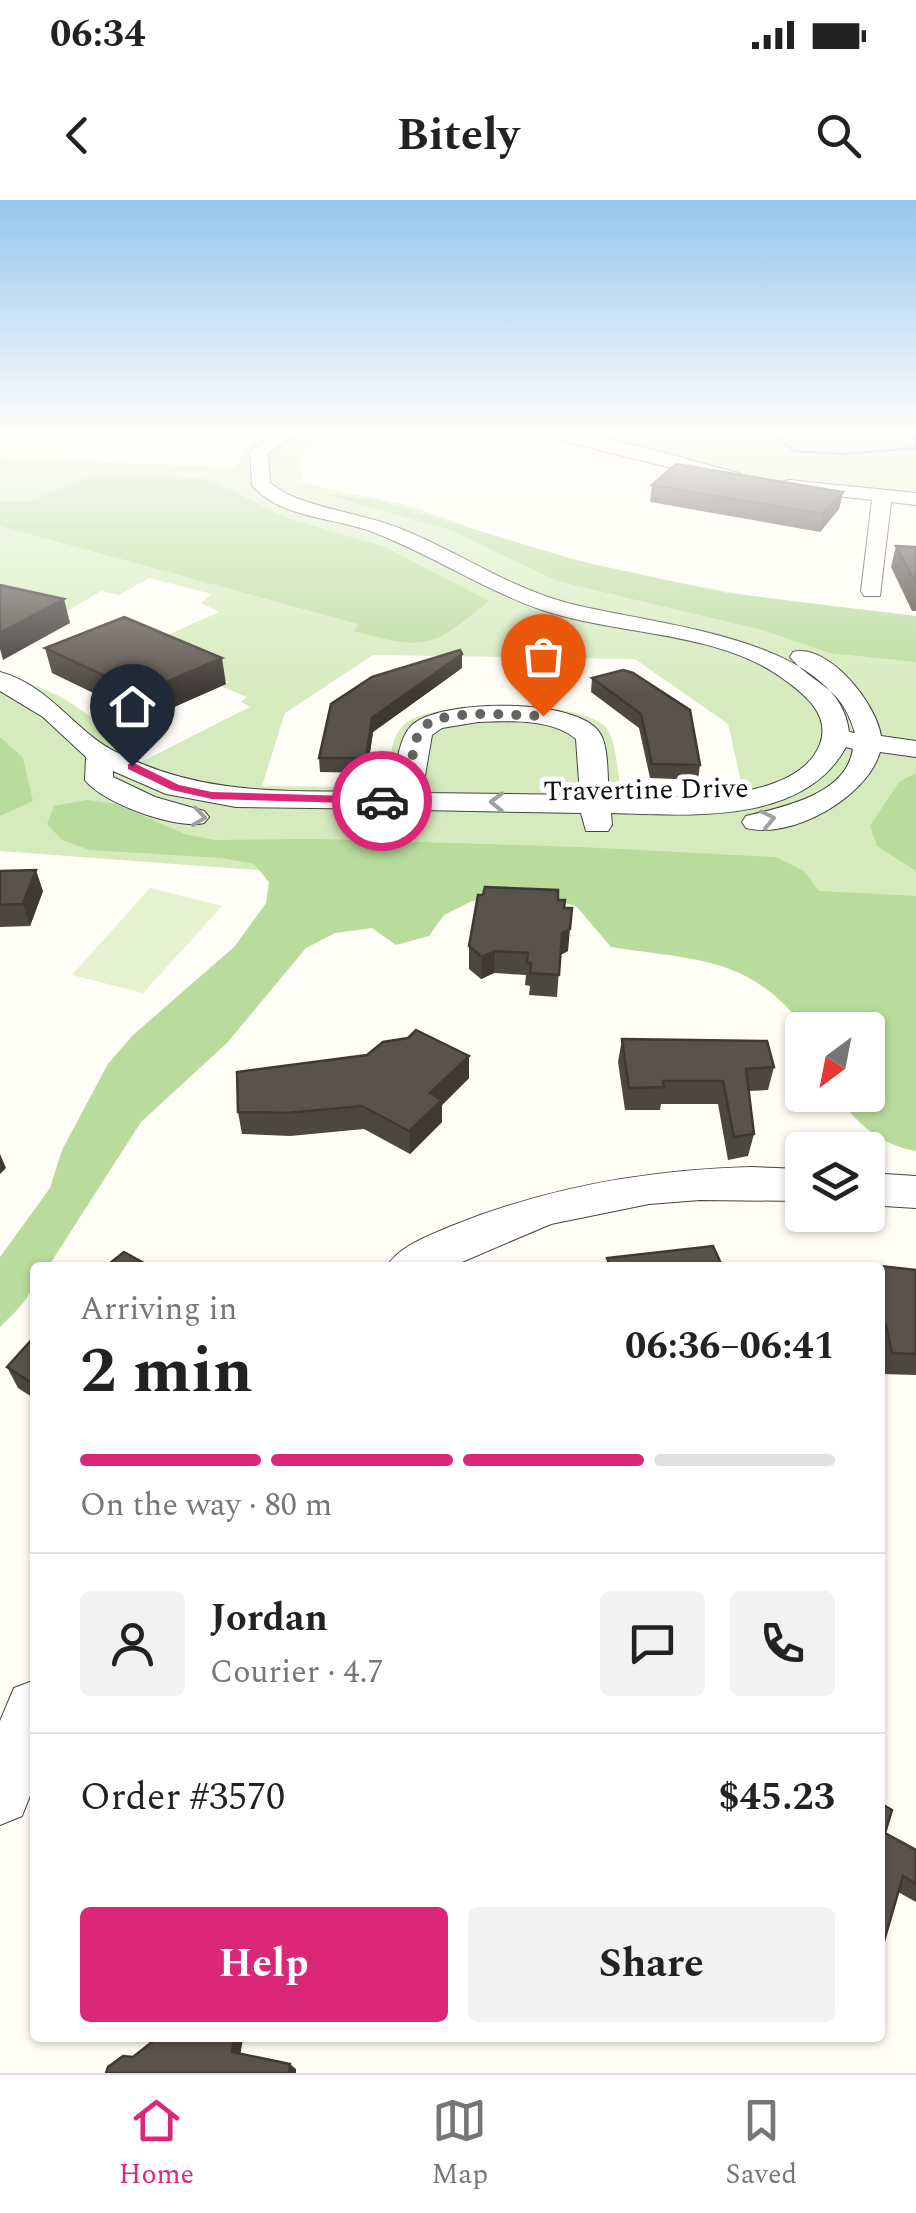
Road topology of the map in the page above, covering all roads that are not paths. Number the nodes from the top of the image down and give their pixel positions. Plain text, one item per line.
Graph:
1 (344, 517) edge
2 (390, 517) edge
3 (880, 517) edge
4 (872, 591) dead end
5 (0, 680) edge
6 (836, 738) junction
7 (875, 744) junction
8 (916, 749) edge
9 (406, 812) junction
10 (596, 815) junction
11 (785, 1184) edge
12 (885, 1190) edge
13 (916, 1192) edge
14 (420, 1262) edge
15 (30, 1722) edge
16 (0, 1794) edge

1 - 6 street
2 - 7 street
3 - 4 street
5 - 9 street, Travertine Drive
6 - 7 street
6 - 10 street, Travertine Drive
7 - 8 street
10 -> 7 street, Travertine Drive
9 - 10 street, Travertine Drive
9 - 10 street
11 - 14 street
12 - 13 street
15 - 16 street

